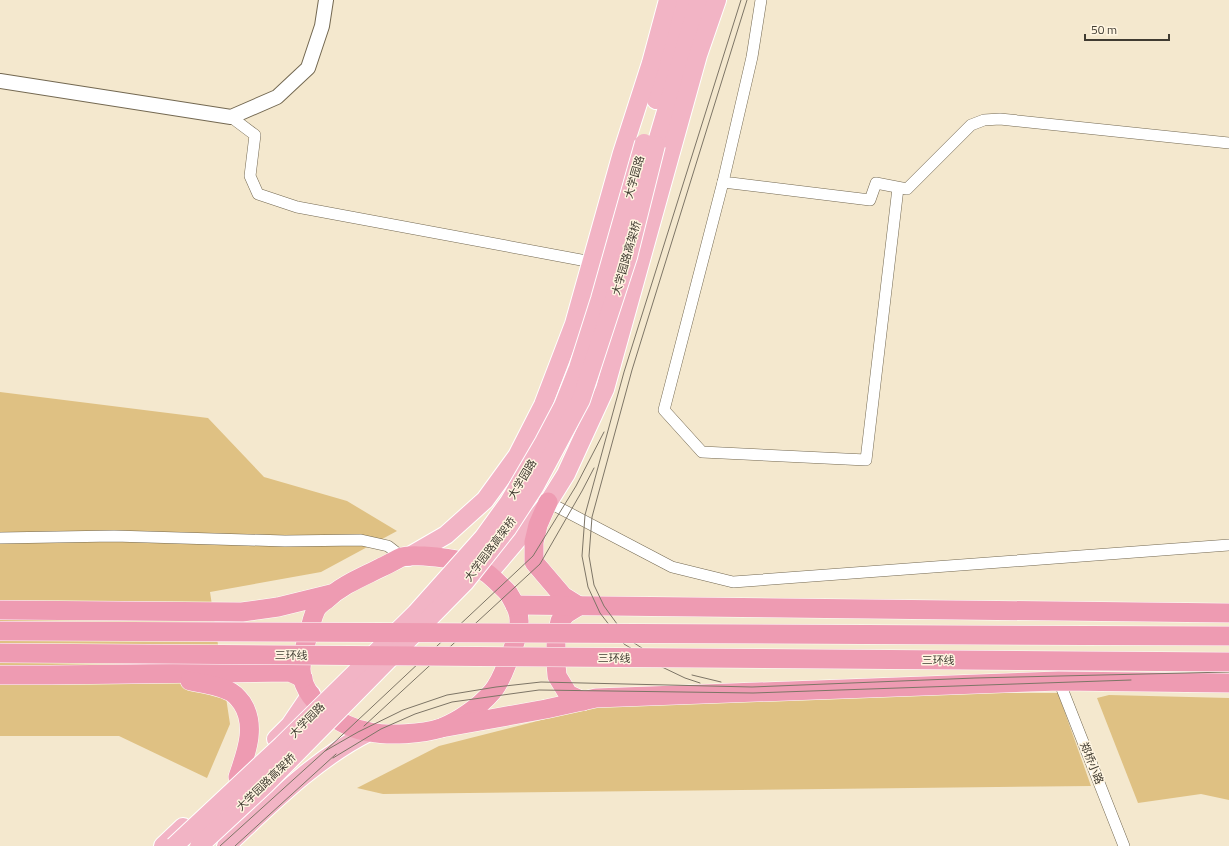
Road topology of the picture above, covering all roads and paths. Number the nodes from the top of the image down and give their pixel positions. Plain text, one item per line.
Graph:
1 (326, 0) edge
2 (668, 0) edge
3 (683, 0) edge
4 (699, 0) edge
5 (717, 0) edge
6 (761, 0) edge
7 (698, 55) junction
8 (0, 81) edge
9 (667, 84) junction
10 (230, 117) junction
11 (630, 128) junction
12 (1229, 143) edge
13 (650, 144) junction
14 (723, 182) junction
15 (898, 188) junction
16 (592, 262) junction
17 (548, 502) junction
18 (0, 538) edge
19 (1229, 545) edge
20 (405, 557) junction
21 (489, 573) junction
22 (333, 594) junction
23 (515, 605) junction
24 (579, 606) junction
25 (0, 610) edge
26 (1229, 613) edge
27 (0, 631) edge
28 (1229, 636) edge
29 (0, 653) edge
30 (1229, 662) edge
31 (0, 674) edge
32 (155, 674) junction
33 (1059, 681) junction
34 (1229, 683) edge
35 (307, 686) junction
36 (583, 701) junction
37 (441, 728) junction
38 (369, 732) junction
39 (238, 777) junction
40 (163, 846) edge
41 (174, 846) edge
42 (199, 846) edge
43 (226, 846) edge
44 (1124, 846) edge

1 - 10 street
2 - 11 main road
3 - 9 main road
4 - 9 main road
5 - 7 main road
6 - 14 street
7 - 9 main road
7 - 17 main road
8 - 10 street
9 - 11 main road
9 - 13 main road
10 - 16 street
11 - 16 main road
12 - 15 street
13 - 41 main road, 大学园路, bridge
13 - 42 main road, 大学园路高架桥, bridge
14 - 15 street
14 - 15 street
16 - 20 main road
17 - 19 street
17 - 21 main road
17 - 24 highway
18 - 20 street
20 - 21 highway
20 - 22 highway
21 - 23 highway
22 - 25 highway
22 - 35 highway
23 - 24 highway
23 - 37 highway
24 - 26 highway
24 - 36 highway
27 - 28 highway, 三环线, bridge
29 - 30 highway, 三环线, bridge
31 - 32 highway
32 - 35 highway
32 - 39 highway
33 - 34 highway
33 - 36 highway
33 - 44 street, 郑桥小路
35 - 38 highway
35 - 39 main road, 大学园路
36 - 37 highway
37 - 38 highway
38 - 43 main road
39 - 40 main road, 大学园路

